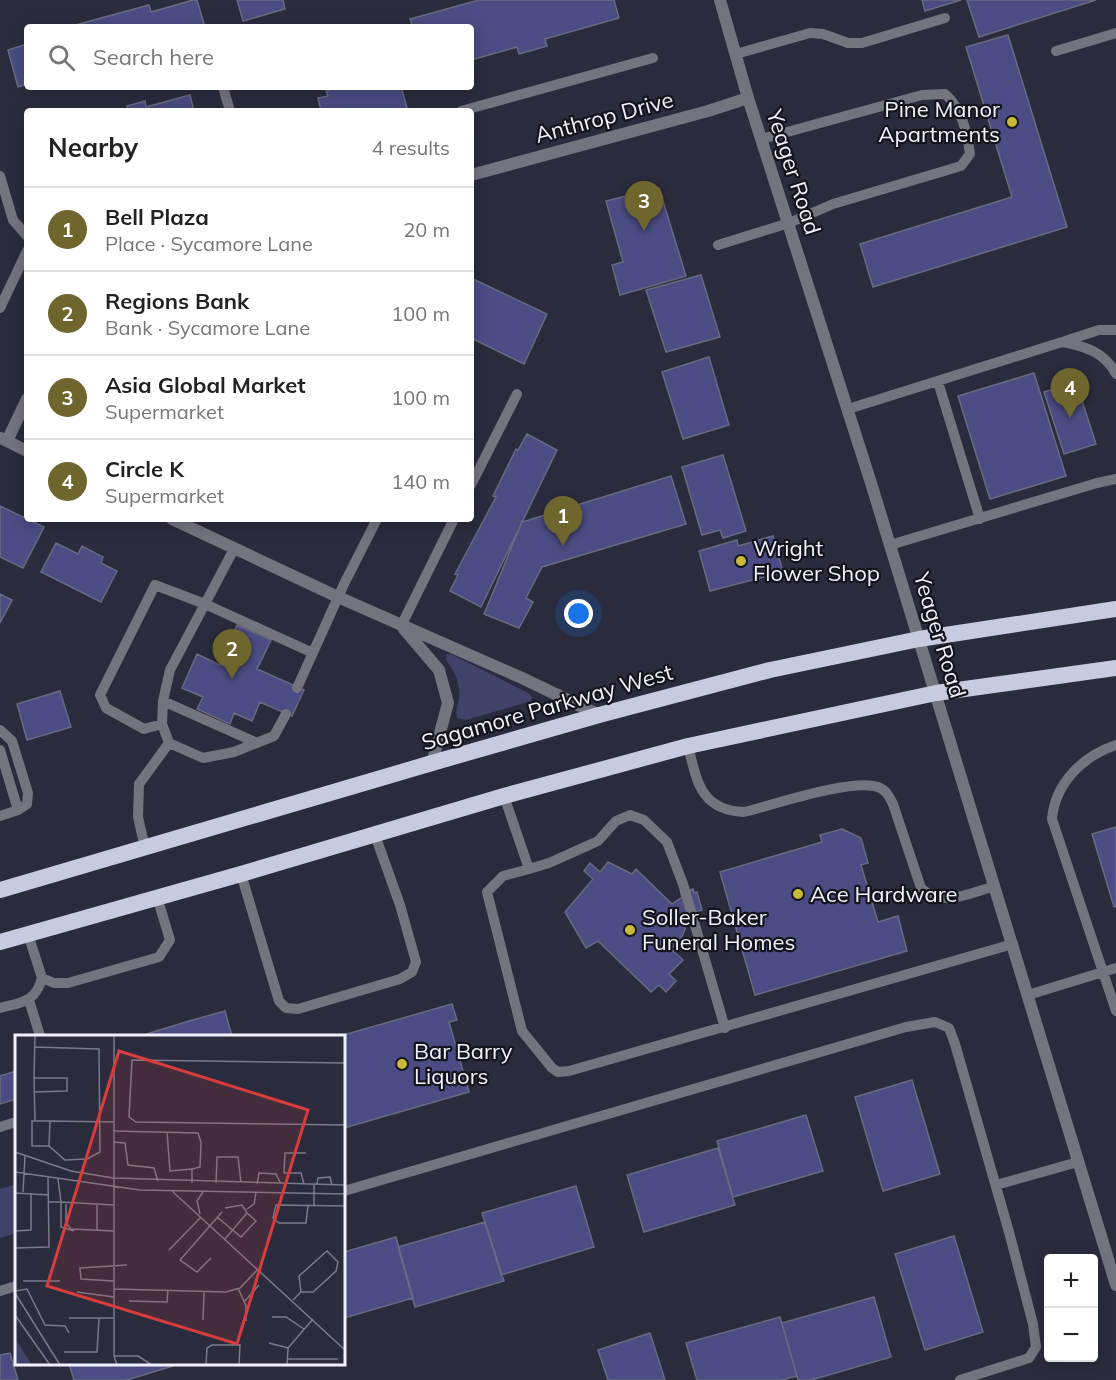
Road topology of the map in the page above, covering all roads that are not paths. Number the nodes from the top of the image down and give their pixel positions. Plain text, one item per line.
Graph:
1 (720, 0) edge
2 (945, 18) dead end
3 (1116, 33) edge
4 (1056, 51) dead end
5 (736, 54) junction
6 (653, 58) dead end
7 (224, 90) edge
8 (748, 98) junction
9 (229, 108) edge
10 (472, 108) edge
11 (762, 139) junction
12 (474, 175) edge
13 (0, 176) edge
14 (0, 215) edge
15 (13, 220) junction
16 (789, 223) junction
17 (24, 233) edge
18 (718, 245) dead end
19 (24, 257) edge
20 (0, 308) edge
21 (1116, 330) edge
22 (1062, 342) junction
23 (1116, 374) edge
24 (938, 382) junction
25 (517, 394) dead end
26 (24, 404) edge
27 (848, 409) junction
28 (3, 439) edge
29 (24, 450) edge
30 (474, 479) edge
31 (1116, 479) edge
32 (980, 519) junction
33 (178, 522) edge
34 (376, 522) edge
35 (453, 522) edge
36 (890, 545) junction
37 (234, 549) junction
38 (338, 597) junction
39 (205, 604) junction
40 (1116, 609) edge
41 (401, 626) junction
42 (919, 639) junction
43 (313, 653) junction
44 (1116, 668) edge
45 (297, 688) dead end
46 (936, 693) junction
47 (163, 702) junction
48 (286, 714) dead end
49 (599, 715) junction
50 (162, 724) junction
51 (0, 730) edge
52 (169, 743) junction
53 (257, 743) junction
54 (1116, 745) edge
55 (688, 746) junction
56 (0, 750) edge
57 (432, 763) junction
58 (504, 796) junction
59 (23, 807) junction
60 (0, 816) edge
61 (375, 835) junction
62 (145, 848) junction
63 (529, 869) junction
64 (242, 874) junction
65 (995, 886) junction
66 (0, 890) edge
67 (157, 897) junction
68 (28, 934) junction
69 (0, 942) edge
70 (1013, 944) junction
71 (1116, 968) edge
72 (1103, 972) junction
73 (42, 978) junction
74 (1028, 995) junction
75 (29, 1000) junction
76 (0, 1008) edge
77 (1116, 1011) edge
78 (724, 1028) junction
79 (40, 1035) edge
80 (15, 1122) edge
81 (0, 1126) edge
82 (1078, 1162) junction
83 (996, 1185) junction
84 (345, 1191) edge
85 (1116, 1285) edge
86 (15, 1286) edge
87 (0, 1291) edge
88 (960, 1380) edge

1 - 5 street, Yeager Road
2 - 5 lane
3 - 4 lane
5 - 8 street, Yeager Road
6 - 10 lane
7 - 9 lane
8 - 11 street, Yeager Road
8 - 12 street, Anthrop Drive
11 - 16 street, Yeager Road
11 - 16 lane
13 - 15 lane
14 - 15 lane
15 - 17 lane
16 - 18 lane
16 - 27 street, Yeager Road
19 - 20 lane
21 - 22 lane
22 - 23 lane
22 - 24 lane
24 - 27 lane
24 - 32 lane
25 - 30 lane
26 - 28 street
27 - 36 street, Yeager Road
28 - 29 street
31 - 32 lane
32 - 36 lane
33 - 37 street
34 - 38 lane
35 - 41 lane
36 - 42 street, Yeager Road
37 - 38 street
37 - 39 lane
38 - 41 street
38 - 43 lane
39 - 43 lane
39 - 47 lane
39 - 50 lane
40 - 42 highway, Sagamore Parkway West
41 - 49 street
41 - 57 street
42 - 46 street, Yeager Road
42 - 49 highway, Sagamore Parkway West
43 - 45 lane
44 - 46 highway
46 - 55 highway
46 - 65 street, Yeager Road
47 - 50 lane
47 - 53 lane
48 - 53 lane
49 - 57 highway, Sagamore Parkway West
50 - 52 lane
51 - 59 lane
52 - 53 lane
52 - 62 lane
54 - 72 lane
55 - 58 highway
55 - 65 lane
56 - 59 lane
57 - 62 highway, Sagamore Parkway West
58 - 61 highway
58 - 63 lane
59 - 60 lane
61 - 64 highway
61 - 64 lane
62 - 66 highway, Sagamore Parkway West
63 - 78 lane
63 - 78 lane
64 - 67 highway
65 - 70 street, Yeager Road
67 - 68 highway
67 - 73 lane
68 - 69 highway
68 - 73 lane
70 - 74 street, Yeager Road
70 - 78 lane
71 - 72 lane
72 - 74 lane
72 - 77 lane
73 - 75 lane
74 - 82 street, Yeager Road
75 - 76 lane
75 - 79 lane
80 - 81 lane
82 - 83 lane
82 - 85 street, Yeager Road
83 - 84 lane
83 - 88 lane
86 - 87 lane

